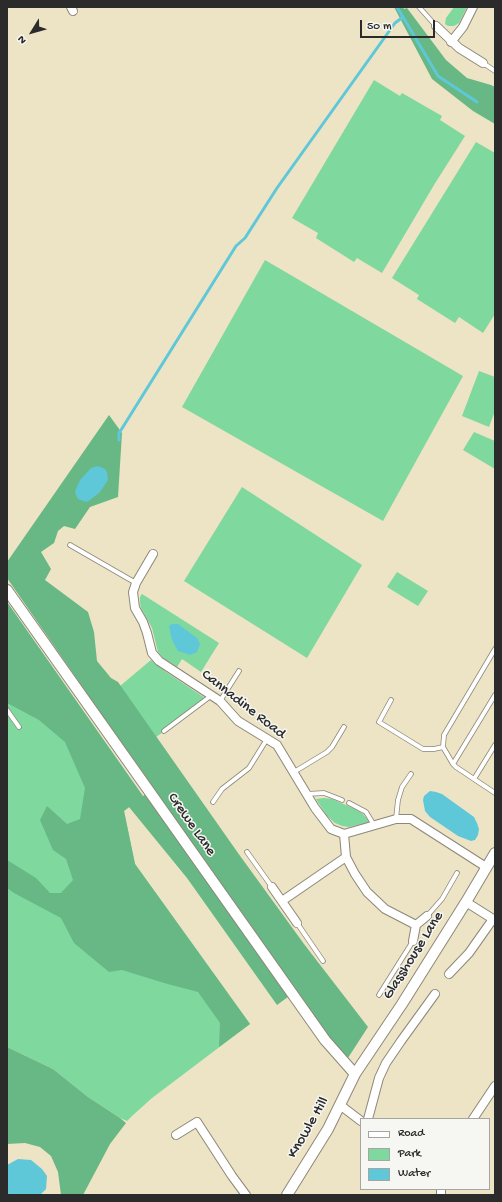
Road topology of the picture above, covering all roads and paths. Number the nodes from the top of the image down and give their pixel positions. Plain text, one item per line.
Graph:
1 (419, 7) edge
2 (473, 7) edge
3 (436, 26) joint
4 (451, 42) junction
5 (482, 63) joint
6 (495, 71) edge
7 (70, 545) dead end
8 (153, 554) dead end
9 (136, 583) junction
10 (7, 590) edge
11 (495, 649) edge
12 (239, 671) dead end
13 (212, 695) junction
14 (495, 695) edge
15 (391, 700) dead end
16 (220, 701) junction
17 (7, 710) edge
18 (19, 727) dead end
19 (344, 727) dead end
20 (164, 731) dead end
21 (267, 738) junction
22 (495, 745) edge
23 (443, 747) junction
24 (452, 764) junction
25 (294, 772) junction
26 (411, 774) dead end
27 (474, 779) junction
28 (495, 792) edge
29 (307, 794) junction
30 (342, 800) dead end
31 (213, 802) dead end
32 (349, 802) dead end
33 (396, 819) junction
34 (374, 825) junction
35 (344, 834) junction
36 (247, 852) dead end
37 (495, 853) edge
38 (346, 857) junction
39 (486, 867) junction
40 (457, 873) dead end
41 (272, 887) joint
42 (282, 902) junction
43 (466, 902) junction
44 (427, 916) joint
45 (494, 918) edge
46 (297, 923) joint
47 (416, 926) junction
48 (413, 941) joint
49 (323, 961) dead end
50 (450, 974) dead end
51 (435, 994) dead end
52 (379, 995) dead end
53 (355, 1074) junction
54 (495, 1087) edge
55 (340, 1105) junction
56 (368, 1118) edge
57 (474, 1118) edge
58 (360, 1120) edge
59 (176, 1135) dead end
60 (246, 1195) edge
61 (287, 1195) edge

1 - 3 lane
2 - 4 street
3 - 4 street
4 - 5 street
5 - 6 lane
7 - 9 lane
8 - 9 street, Cannadine Road
9 - 13 street, Cannadine Road
10 - 53 street, Crewe Lane
11 - 23 lane
12 - 16 lane
13 - 16 street, Cannadine Road
13 - 20 lane
14 - 24 lane
15 - 23 lane
16 - 21 street, Cannadine Road
17 - 18 lane
19 - 25 lane
21 - 25 street, Cannadine Road
21 - 31 lane
22 - 27 lane
23 - 24 lane
24 - 27 lane
25 - 29 street, Cannadine Road
26 - 33 lane
27 - 28 lane
29 - 30 lane
29 - 35 street, Cannadine Road
32 - 34 lane
33 - 34 street
33 - 39 street
34 - 35 street
35 - 38 street
36 - 41 lane
37 - 39 street, Glasshouse Lane
38 - 42 street
38 - 47 street
39 - 43 street, Glasshouse Lane
40 - 44 lane
41 - 42 street
42 - 46 street
43 - 45 street
43 - 53 street, Glasshouse Lane
44 - 47 street
45 - 50 street
46 - 49 lane
47 - 48 street
48 - 52 lane
51 - 56 street
53 - 55 street, Knowle Hill
54 - 57 street
55 - 58 street
55 - 61 street, Knowle Hill
59 - 60 street

